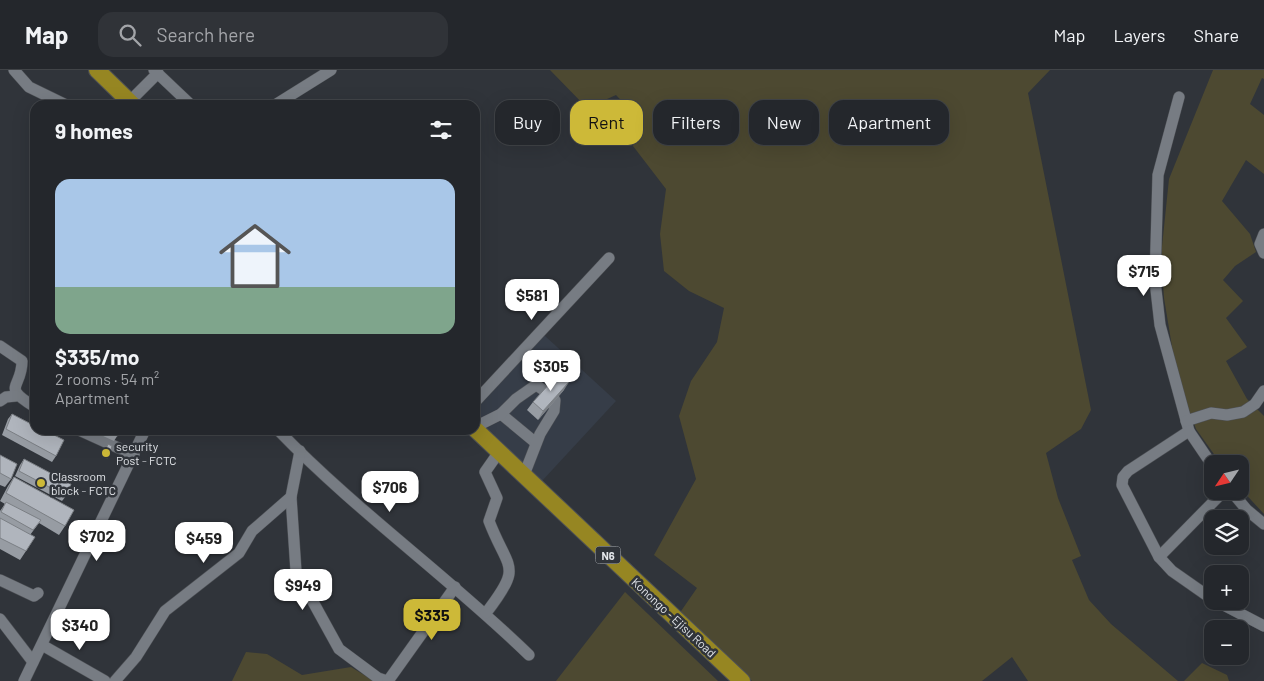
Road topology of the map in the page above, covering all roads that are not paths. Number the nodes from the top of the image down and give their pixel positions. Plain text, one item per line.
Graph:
1 (14, 70) edge
2 (97, 70) edge
3 (331, 70) edge
4 (156, 72) edge
5 (1179, 97) dead end
6 (55, 100) edge
7 (128, 100) edge
8 (133, 100) edge
9 (186, 100) edge
10 (283, 100) edge
11 (1264, 234) edge
12 (1264, 253) edge
13 (608, 258) dead end
14 (0, 346) edge
15 (545, 391) edge
16 (1264, 391) edge
17 (18, 397) junction
18 (480, 397) edge
19 (555, 400) edge
20 (0, 401) edge
21 (30, 404) edge
22 (501, 414) junction
23 (480, 425) edge
24 (1187, 426) junction
25 (480, 433) edge
26 (90, 435) edge
27 (143, 435) edge
28 (283, 435) edge
29 (536, 443) junction
30 (300, 451) junction
31 (499, 452) junction
32 (134, 455) junction
33 (1206, 455) edge
34 (524, 475) junction
35 (291, 497) junction
36 (1215, 500) edge
37 (1238, 500) edge
38 (1264, 524) edge
39 (1159, 557) junction
40 (0, 580) edge
41 (455, 587) junction
42 (38, 593) dead end
43 (1204, 594) edge
44 (1233, 610) edge
45 (486, 614) junction
46 (0, 619) edge
47 (1264, 626) edge
48 (42, 645) junction
49 (529, 655) dead end
50 (33, 662) junction
51 (24, 681) edge
52 (105, 681) edge
53 (115, 681) edge
54 (387, 681) edge
55 (742, 681) edge

1 - 6 street
2 - 7 highway
3 - 10 street
4 - 8 street
4 - 9 street
5 - 24 street
11 - 12 street
13 - 18 street
14 - 17 street
15 - 22 street
16 - 24 street
17 - 20 street
17 - 21 street
19 - 29 street
22 - 23 street
22 - 29 street
24 - 33 street
24 - 39 street
25 - 31 highway, Konongo - Ejisu Road / N6
26 - 32 street
27 - 32 street
28 - 30 street
29 - 34 street
30 - 35 street
30 - 41 street
31 - 34 highway, Konongo - Ejisu Road / N6
31 - 45 street
32 - 48 street
34 - 55 highway, Konongo - Ejisu Road / N6
35 - 53 street
35 - 54 street
36 - 39 street
37 - 38 street
39 - 43 street
40 - 42 street
41 - 45 street
41 - 54 street
44 - 47 street
45 - 49 street
46 - 50 street
48 - 50 street
48 - 52 street
50 - 51 street

